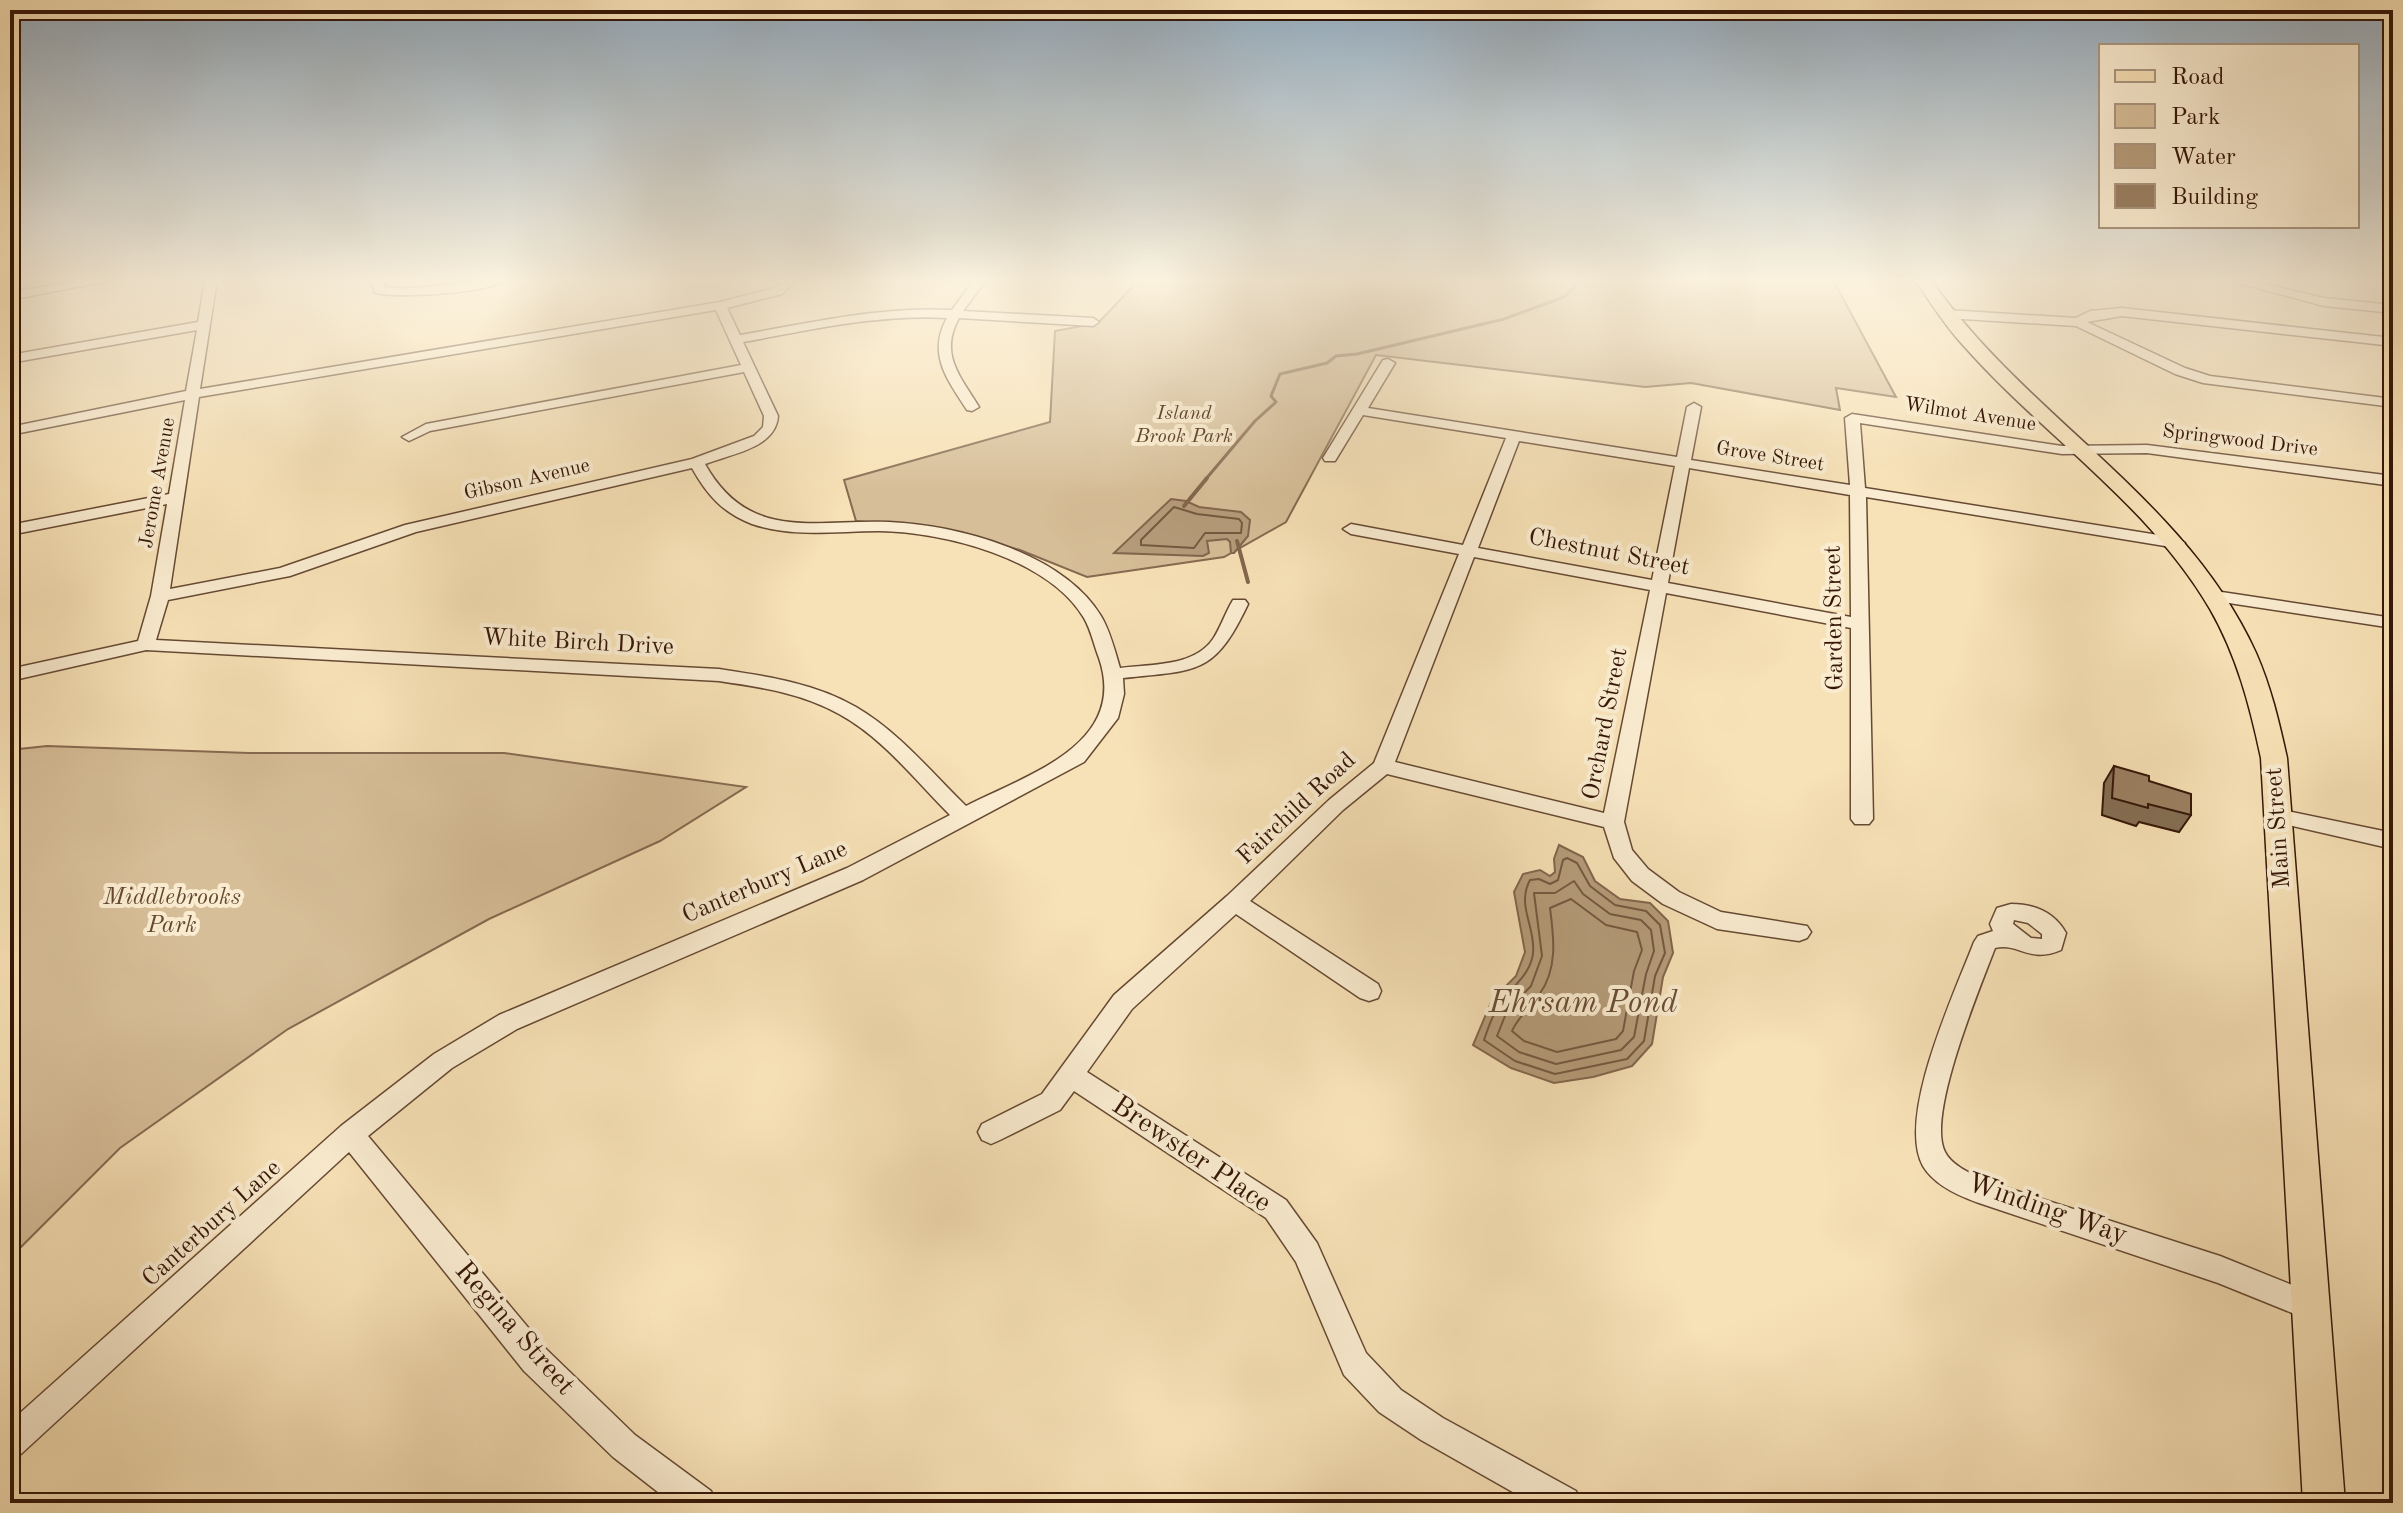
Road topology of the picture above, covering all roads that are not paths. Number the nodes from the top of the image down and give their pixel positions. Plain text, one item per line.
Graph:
1 (58, 351) edge
2 (200, 351) edge
3 (453, 351) edge
4 (740, 351) edge
5 (942, 351) edge
6 (1978, 351) edge
7 (2138, 351) edge
8 (10, 359) edge
9 (1388, 363) dead end
10 (747, 368) junction
11 (194, 394) junction
12 (2393, 403) edge
13 (972, 407) dead end
14 (1694, 407) dead end
15 (1357, 410) junction
16 (1852, 418) joint
17 (10, 431) edge
18 (1514, 436) junction
19 (409, 437) dead end
20 (2083, 450) junction
21 (1330, 458) dead end
22 (697, 462) junction
23 (1682, 463) junction
24 (2393, 481) edge
25 (1858, 492) junction
26 (174, 498) junction
27 (1351, 529) dead end
28 (10, 530) edge
29 (2177, 543) junction
30 (1468, 550) junction
31 (1661, 588) junction
32 (160, 596) junction
33 (2215, 596) junction
34 (1239, 604) dead end
35 (2393, 623) edge
36 (1858, 624) junction
37 (146, 645) junction
38 (1114, 674) junction
39 (10, 675) edge
40 (1383, 766) junction
41 (962, 815) junction
42 (2278, 816) junction
43 (1862, 819) dead end
44 (1613, 822) junction
45 (2393, 841) edge
46 (1235, 902) junction
47 (1799, 932) dead end
48 (2009, 936) dead end
49 (1369, 991) dead end
50 (1072, 1076) junction
51 (991, 1132) dead end
52 (350, 1134) junction
53 (2312, 1307) junction
54 (10, 1443) edge
55 (699, 1503) edge
56 (1564, 1503) edge
57 (2324, 1503) edge

1 - 8 street
2 - 11 street, Jerome Avenue
3 - 11 street
4 - 10 street, Gibson Avenue
5 - 13 street
6 - 20 main road, Main Street
7 - 12 street
9 - 15 street
10 - 19 street
10 - 22 street, Gibson Avenue
11 - 17 street
11 - 26 street, Jerome Avenue
14 - 23 street, Orchard Street
15 - 18 street, Grove Street
15 - 21 street
16 - 20 street, Wilmot Avenue
16 - 25 street, Garden Street
18 - 23 street, Grove Street
18 - 30 street, Fairchild Road
20 - 24 street, Springwood Drive
20 - 29 main road, Main Street
22 - 32 street, Gibson Avenue
22 - 38 street, Canterbury Lane
23 - 25 street, Grove Street
23 - 31 street, Orchard Street
25 - 29 street, Grove Street
25 - 36 street, Garden Street
26 - 28 street
26 - 32 street, Jerome Avenue
27 - 30 street, Chestnut Street
29 - 33 main road, Main Street
30 - 31 street, Chestnut Street
30 - 40 street, Fairchild Road
31 - 36 street, Chestnut Street
31 - 44 street, Orchard Street
32 - 37 street, Jerome Avenue
33 - 35 street
33 - 42 main road, Main Street
34 - 38 street
36 - 43 street, Garden Street
37 - 39 street, White Birch Drive
37 - 41 street, White Birch Drive
38 - 41 street, Canterbury Lane
40 - 44 street
40 - 46 street, Fairchild Road
41 - 52 street, Canterbury Lane
42 - 45 street
42 - 53 main road, Main Street
44 - 47 street, Orchard Street
46 - 49 street
46 - 50 street, Fairchild Road
48 - 53 street, Winding Way
50 - 51 street, Fairchild Road
50 - 56 street, Brewster Place
52 - 54 street, Canterbury Lane
52 - 55 street, Regina Street
53 - 57 main road, Main Street

